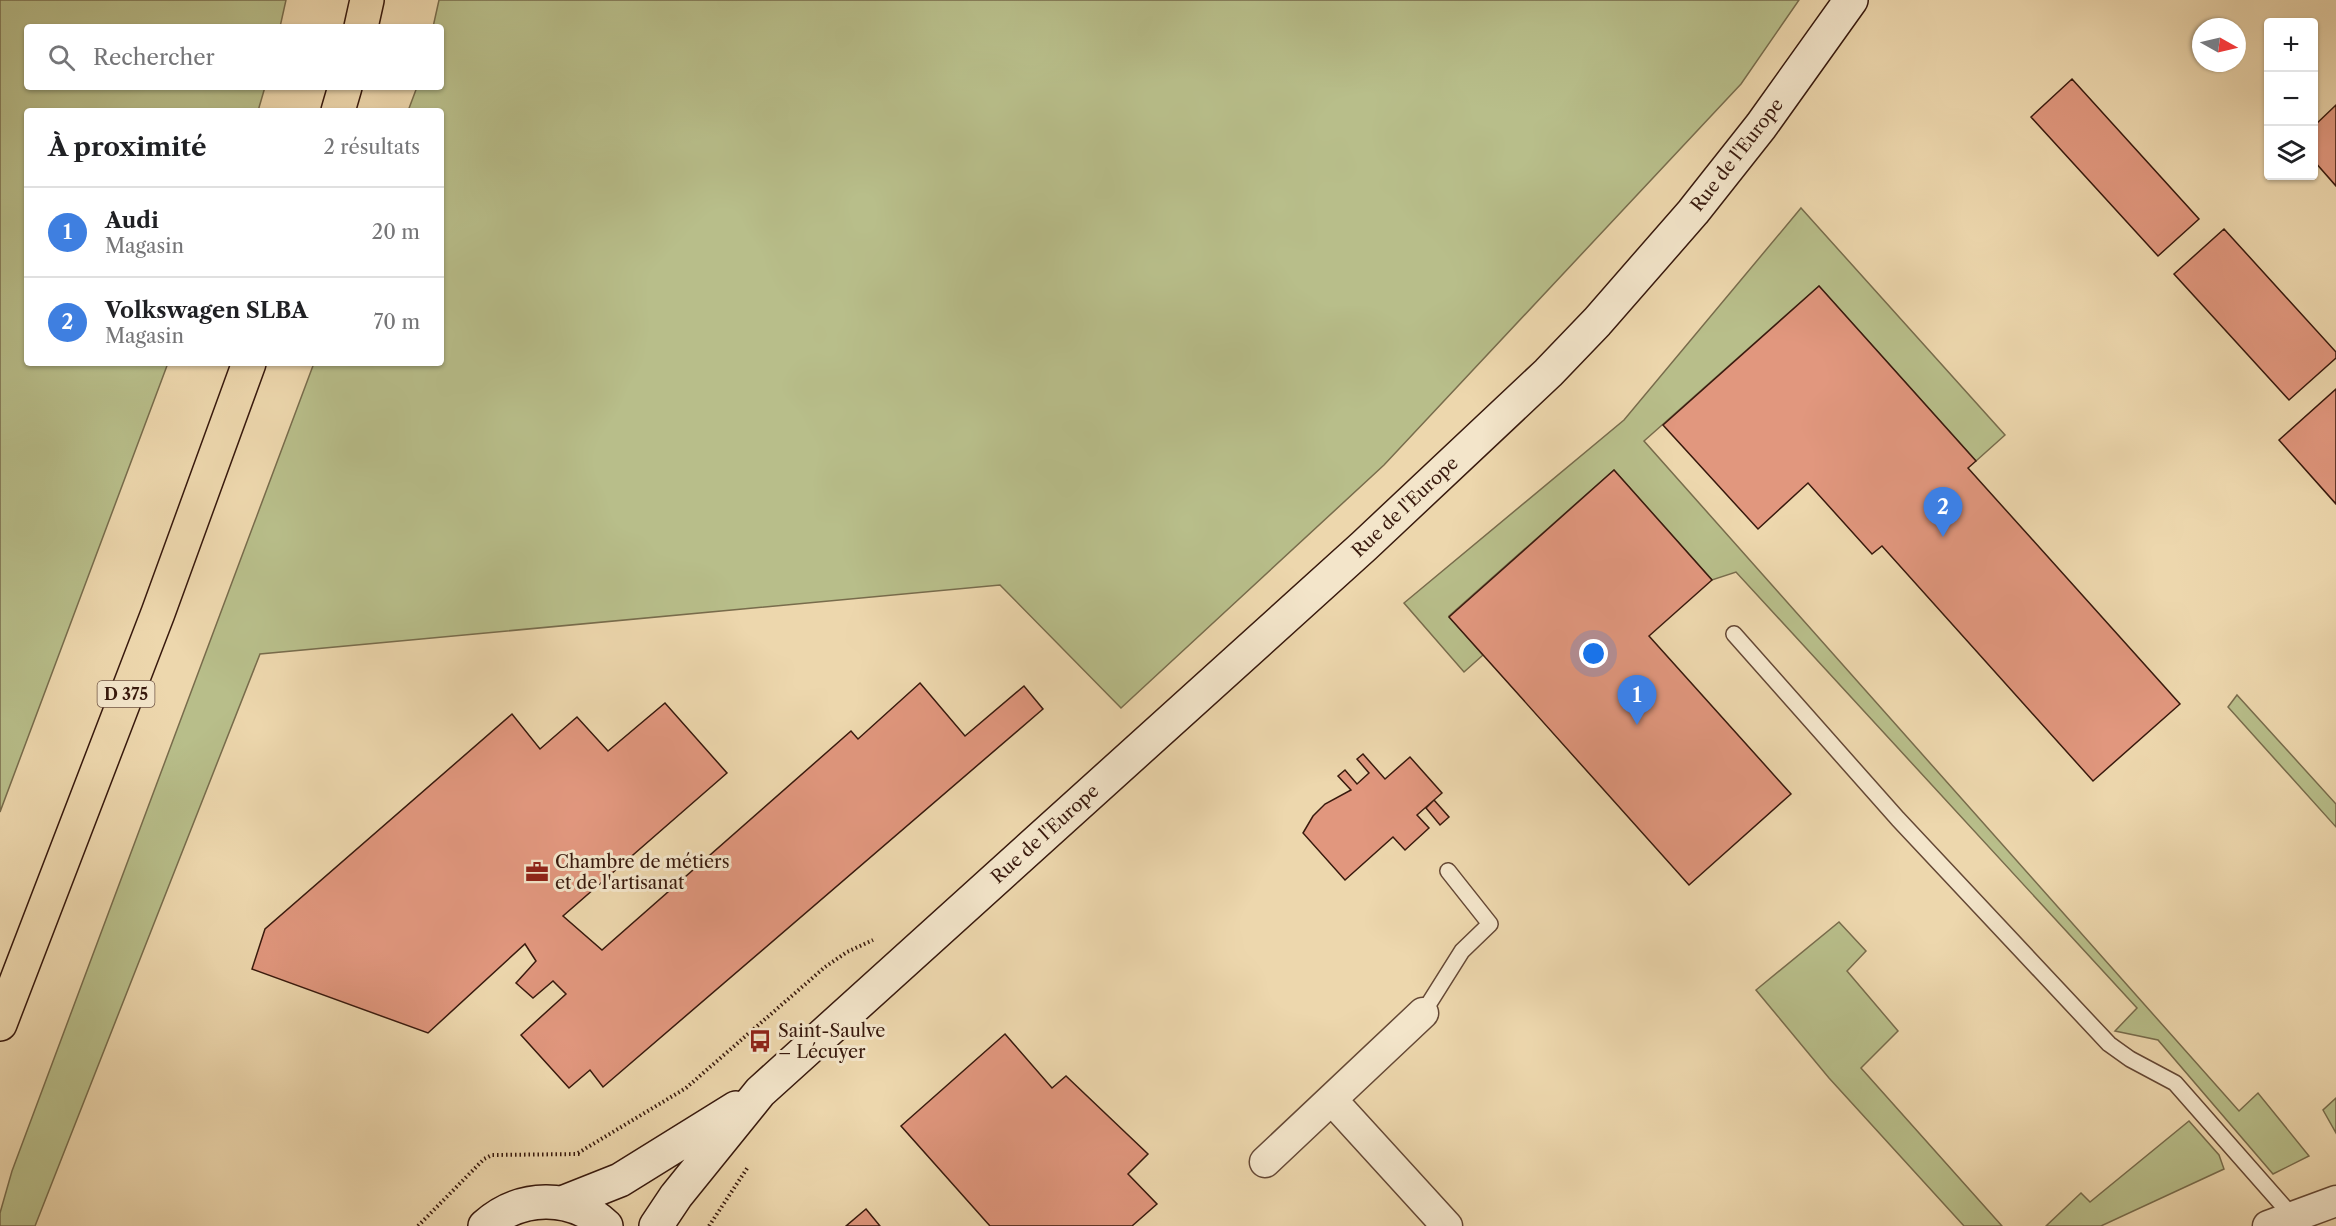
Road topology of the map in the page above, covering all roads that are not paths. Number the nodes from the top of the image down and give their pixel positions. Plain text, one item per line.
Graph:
1 (367, 0) edge
2 (1851, 0) edge
3 (362, 24) edge
4 (344, 90) edge
5 (339, 108) edge
6 (248, 366) edge
7 (1734, 634) dead end
8 (1448, 871) dead end
9 (1423, 1013) joint
10 (0, 1024) edge
11 (760, 1092) junction
12 (1332, 1100) junction
13 (1265, 1162) dead end
14 (2336, 1201) edge
15 (562, 1203) junction
16 (2281, 1221) edge
17 (485, 1226) edge
18 (606, 1226) edge
19 (656, 1226) edge
20 (1447, 1226) edge

1 - 3 main road
2 - 11 street, Rue de l'Europe
4 - 5 main road
6 - 10 main road, D 375
7 - 16 lane
8 - 9 lane
9 - 12 street
11 - 15 street
11 - 19 street
12 - 13 street
12 - 20 street
14 - 16 street
15 - 17 street
15 - 18 street

